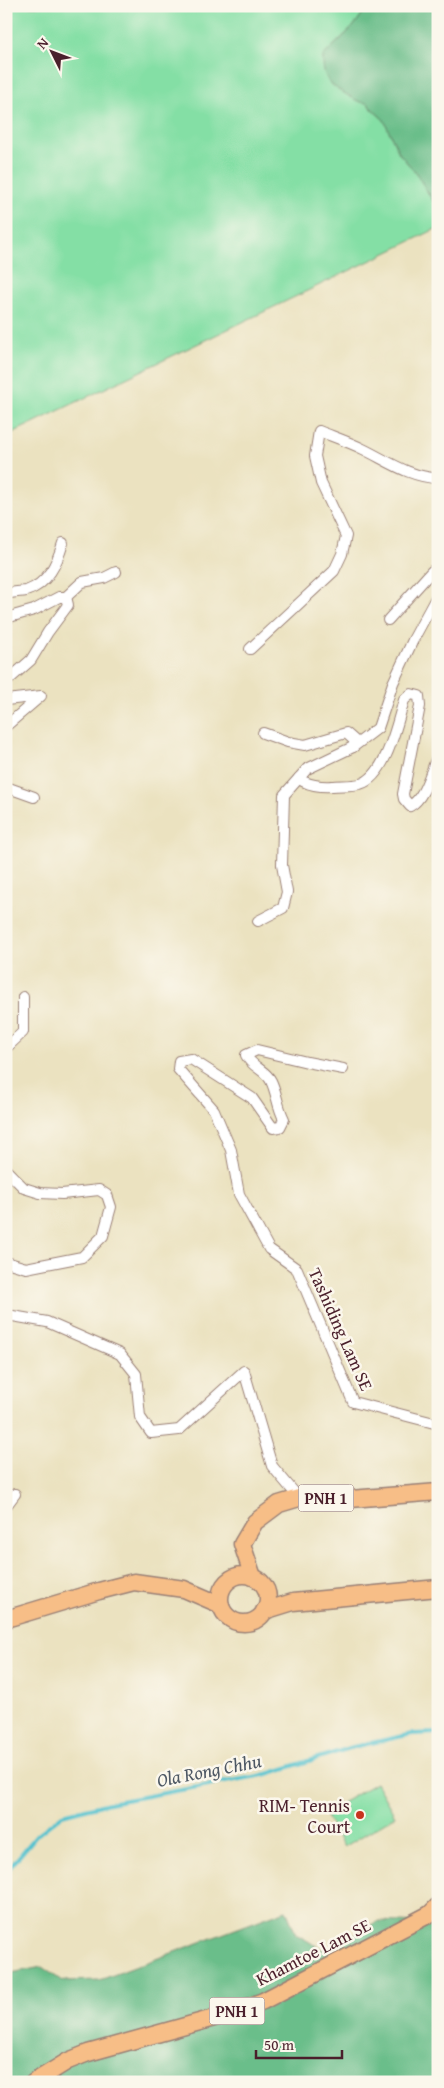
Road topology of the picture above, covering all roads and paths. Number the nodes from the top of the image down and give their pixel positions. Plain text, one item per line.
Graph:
1 (438, 478) edge
2 (63, 543) dead end
3 (116, 572) dead end
4 (438, 573) edge
5 (6, 594) edge
6 (438, 594) edge
7 (66, 597) junction
8 (6, 618) edge
9 (388, 620) dead end
10 (250, 649) dead end
11 (6, 682) edge
12 (6, 700) edge
13 (6, 726) edge
14 (263, 733) dead end
15 (353, 747) junction
16 (438, 756) edge
17 (299, 778) junction
18 (6, 787) edge
19 (34, 797) dead end
20 (258, 921) dead end
21 (23, 997) dead end
22 (6, 1048) edge
23 (343, 1069) dead end
24 (6, 1170) edge
25 (6, 1262) edge
26 (6, 1314) edge
27 (438, 1424) edge
28 (438, 1492) edge
29 (15, 1494) dead end
30 (299, 1498) junction
31 (6, 1506) edge
32 (243, 1552) junction
33 (253, 1577) junction
34 (438, 1588) edge
35 (225, 1591) junction
36 (266, 1593) junction
37 (293, 1602) junction
38 (264, 1611) junction
39 (6, 1619) edge
40 (435, 1911) edge
41 (34, 2082) edge

1 - 10 street
2 - 5 street
3 - 7 street
4 - 9 street
6 - 15 street
7 - 8 street
7 - 11 street
12 - 13 street
14 - 15 street
15 - 17 street
16 - 17 street
17 - 20 street
18 - 19 street
21 - 22 street
23 - 27 street, Tashiding Lam SE
24 - 25 street
26 - 30 street
28 - 30 main road, PNH 1
29 - 31 street
30 - 32 main road, PNH 1
32 - 33 main road
32 - 35 main road, PNH 1
33 - 35 main road
33 - 36 main road
34 - 37 main road
35 - 38 main road
35 - 39 main road
36 - 37 main road
36 - 38 main road
37 - 38 main road
40 - 41 main road, Khamtoe Lam SE / PNH 1

